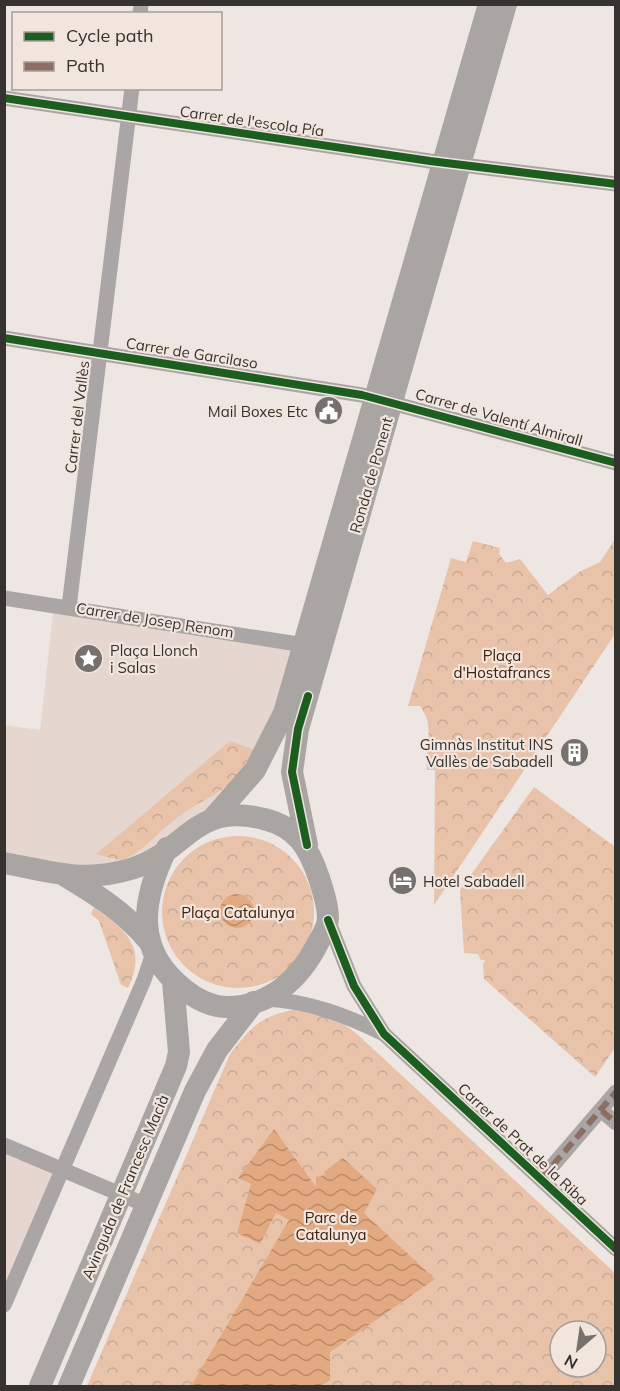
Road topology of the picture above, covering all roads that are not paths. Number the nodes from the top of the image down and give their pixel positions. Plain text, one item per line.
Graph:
1 (489, 4) edge
2 (506, 4) edge
3 (132, 90) edge
4 (4, 98) edge
5 (128, 117) junction
6 (452, 163) junction
7 (615, 184) edge
8 (4, 338) edge
9 (99, 351) junction
10 (384, 399) junction
11 (615, 463) edge
12 (4, 598) edge
13 (69, 607) junction
14 (304, 645) junction
15 (214, 817) junction
16 (307, 845) junction
17 (167, 848) junction
18 (4, 862) edge
19 (65, 876) junction
20 (328, 920) junction
21 (150, 946) junction
22 (173, 981) junction
23 (259, 1001) junction
24 (384, 1034) junction
25 (615, 1092) edge
26 (602, 1111) junction
27 (615, 1123) edge
28 (4, 1145) edge
29 (62, 1170) junction
30 (541, 1179) junction
31 (121, 1195) junction
32 (146, 1205) junction
33 (615, 1249) edge
34 (4, 1305) edge
35 (40, 1386) edge
36 (69, 1386) edge

1 - 6 main road, Ronda de Ponent
2 - 6 main road, Ronda de Ponent
3 - 5 street, Carrer del Vallès
4 - 5 street, Carrer de l'escola Pía
5 - 6 street, Carrer de l'escola Pía
5 - 9 street, Carrer del Vallès
6 - 7 street, Carrer de l'escola Pía
6 - 10 main road, Ronda de Ponent
8 - 9 street, Carrer de Garcilaso
9 - 10 street, Carrer de Garcilaso
9 - 13 street, Carrer del Vallès
10 - 11 street, Carrer de Valentí Almirall
10 - 14 main road, Ronda de Ponent
10 - 16 main road, Ronda de Ponent
12 - 13 street, Carrer de Josep Renom
13 - 14 street, Carrer de Josep Renom
14 - 15 main road, Ronda de Ponent
15 - 16 main road
15 - 17 main road
16 - 20 main road
17 - 19 main road
17 - 21 main road
18 - 19 main road
19 - 21 main road
20 - 23 main road
20 - 24 street
21 - 22 main road
21 - 29 street
22 - 23 main road
22 - 31 main road, Avinguda de Francesc Macià
23 - 24 street
23 - 32 main road, Avinguda de Francesc Macià
24 - 30 street, Carrer de Prat de la Riba
25 - 26 street
26 - 27 street
26 - 30 street
28 - 29 street
29 - 31 street
29 - 34 street
30 - 33 street, Carrer de Prat de la Riba
31 - 32 street
31 - 35 main road, Avinguda de Francesc Macià
32 - 36 main road, Avinguda de Francesc Macià

